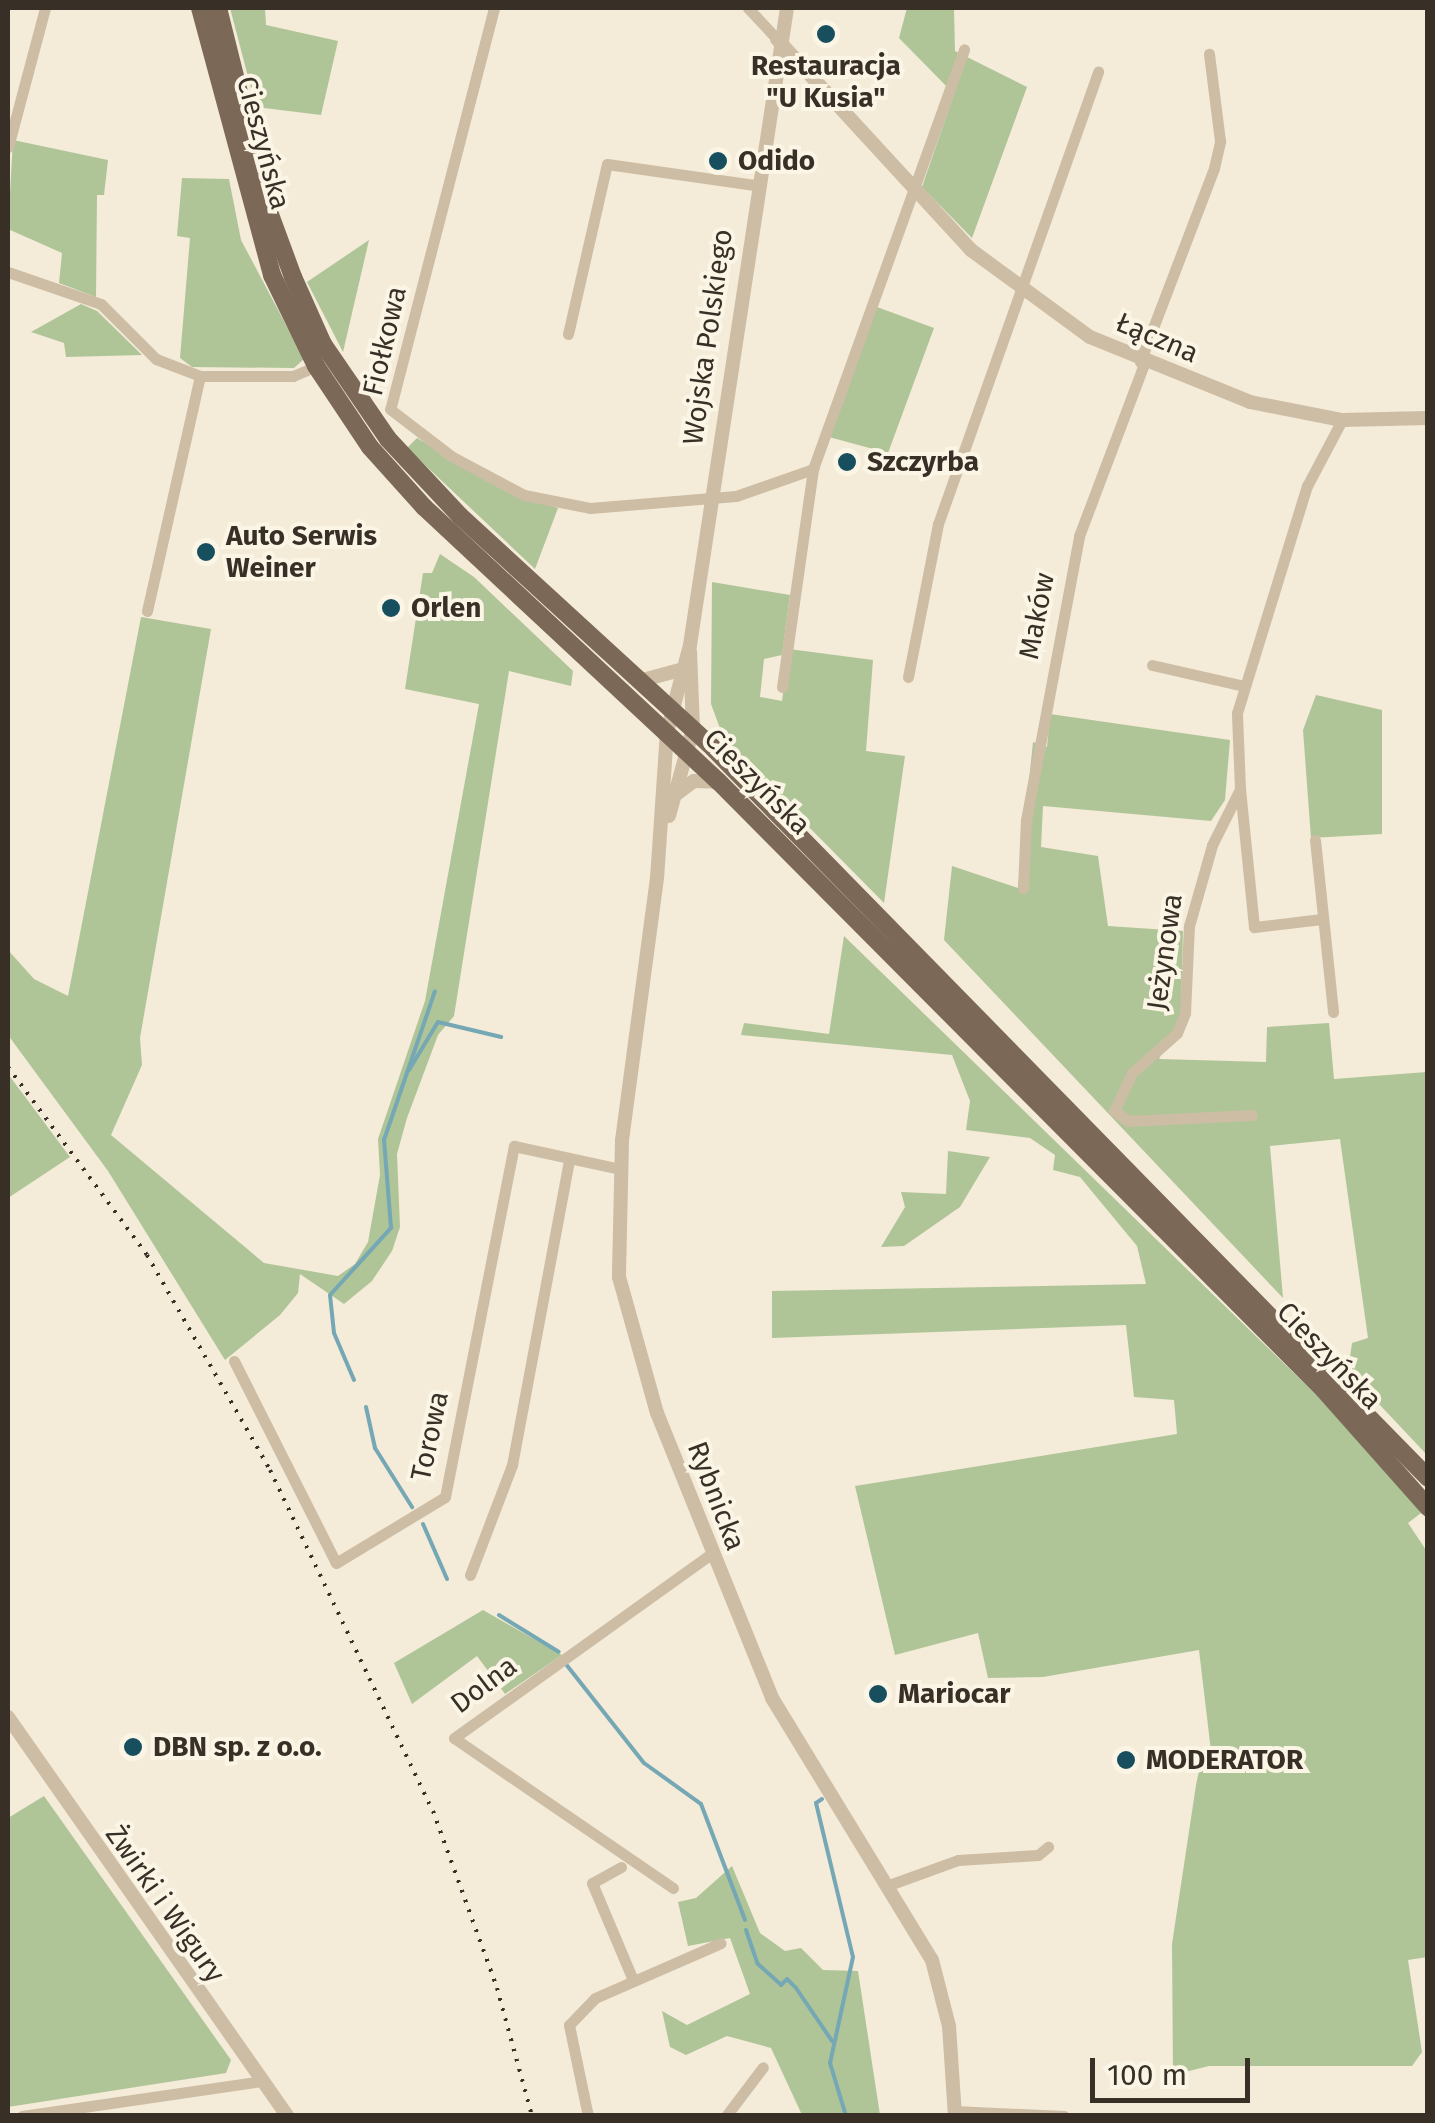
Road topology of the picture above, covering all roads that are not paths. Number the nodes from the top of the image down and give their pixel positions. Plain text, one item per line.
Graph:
1 (45, 8) edge
2 (200, 8) edge
3 (218, 8) edge
4 (494, 8) edge
5 (748, 8) edge
6 (786, 8) edge
7 (778, 39) junction
8 (964, 49) dead end
9 (1209, 54) dead end
10 (1098, 72) dead end
11 (8, 147) edge
12 (755, 185) junction
13 (915, 192) junction
14 (8, 272) edge
15 (1022, 293) junction
16 (568, 334) dead end
17 (1142, 363) junction
18 (316, 366) junction
19 (200, 376) junction
20 (1428, 418) edge
21 (1342, 420) junction
22 (812, 469) junction
23 (710, 496) junction
24 (147, 611) dead end
25 (690, 646) junction
26 (1152, 665) dead end
27 (680, 670) junction
28 (908, 676) dead end
29 (639, 680) junction
30 (1244, 686) junction
31 (782, 687) dead end
32 (671, 710) junction
33 (692, 728) junction
34 (667, 732) junction
35 (685, 749) junction
36 (719, 782) junction
37 (1240, 789) junction
38 (674, 797) junction
39 (1315, 840) dead end
40 (660, 846) junction
41 (1022, 888) dead end
42 (1322, 919) junction
43 (1333, 1012) dead end
44 (1252, 1115) dead end
45 (569, 1160) junction
46 (620, 1169) junction
47 (234, 1360) dead end
48 (1428, 1478) edge
49 (1428, 1507) edge
50 (712, 1554) junction
51 (470, 1575) dead end
52 (8, 1718) edge
53 (1048, 1847) dead end
54 (621, 1866) dead end
55 (889, 1884) junction
56 (673, 1888) dead end
57 (722, 1944) dead end
58 (632, 1980) junction
59 (763, 2067) dead end
60 (261, 2082) junction
61 (955, 2114) edge
62 (22, 2116) edge
63 (288, 2116) edge
64 (588, 2116) edge
65 (726, 2116) edge
66 (1064, 2116) edge

1 - 11 street
2 - 18 main road, Cieszyńska
3 - 29 main road, Cieszyńska
4 - 23 street, Fiołkowa
5 - 7 street
6 - 7 street, Wojska Polskiego
7 - 12 street, Wojska Polskiego
7 - 13 street, Łączna
8 - 13 street
9 - 17 street, Maków
10 - 15 street
12 - 16 street
12 - 23 street, Wojska Polskiego
13 - 15 street, Łączna
13 - 22 street
14 - 19 street
15 - 17 street, Łączna
15 - 28 street
17 - 21 street, Łączna
17 - 41 street, Maków
18 - 19 street
18 - 34 main road, Cieszyńska
19 - 24 street
20 - 21 street, Łączna
21 - 30 street, Jeżynowa
22 - 23 street
22 - 31 street
23 - 25 street, Wojska Polskiego
25 - 27 street, Wojska Polskiego
25 - 33 street, Wojska Polskiego
26 - 30 street
27 - 29 street
27 - 32 street, Wojska Polskiego
29 - 32 main road, Cieszyńska
30 - 37 street, Jeżynowa
32 - 33 main road, Cieszyńska
32 - 34 street, Wojska Polskiego
33 - 35 street, Wojska Polskiego
33 - 48 main road, Cieszyńska
34 - 35 main road, Cieszyńska
34 - 40 street, Rybnicka
35 - 36 main road, Cieszyńska
35 - 38 street, Rybnicka
36 - 38 street
36 - 49 main road, Cieszyńska
37 - 42 street
37 - 44 street, Jeżynowa
38 - 40 street, Rybnicka
39 - 42 street
40 - 46 street, Rybnicka
42 - 43 street
45 - 46 street, Torowa
45 - 47 street, Torowa
45 - 51 street
46 - 50 street, Rybnicka
50 - 55 street, Rybnicka
50 - 56 street, Dolna
52 - 60 street, Żwirki i Wigury
53 - 55 street
54 - 58 street
55 - 61 street, Rybnicka
57 - 58 street
58 - 64 street
59 - 65 street
60 - 62 street
60 - 63 street, Żwirki i Wigury
61 - 66 street

